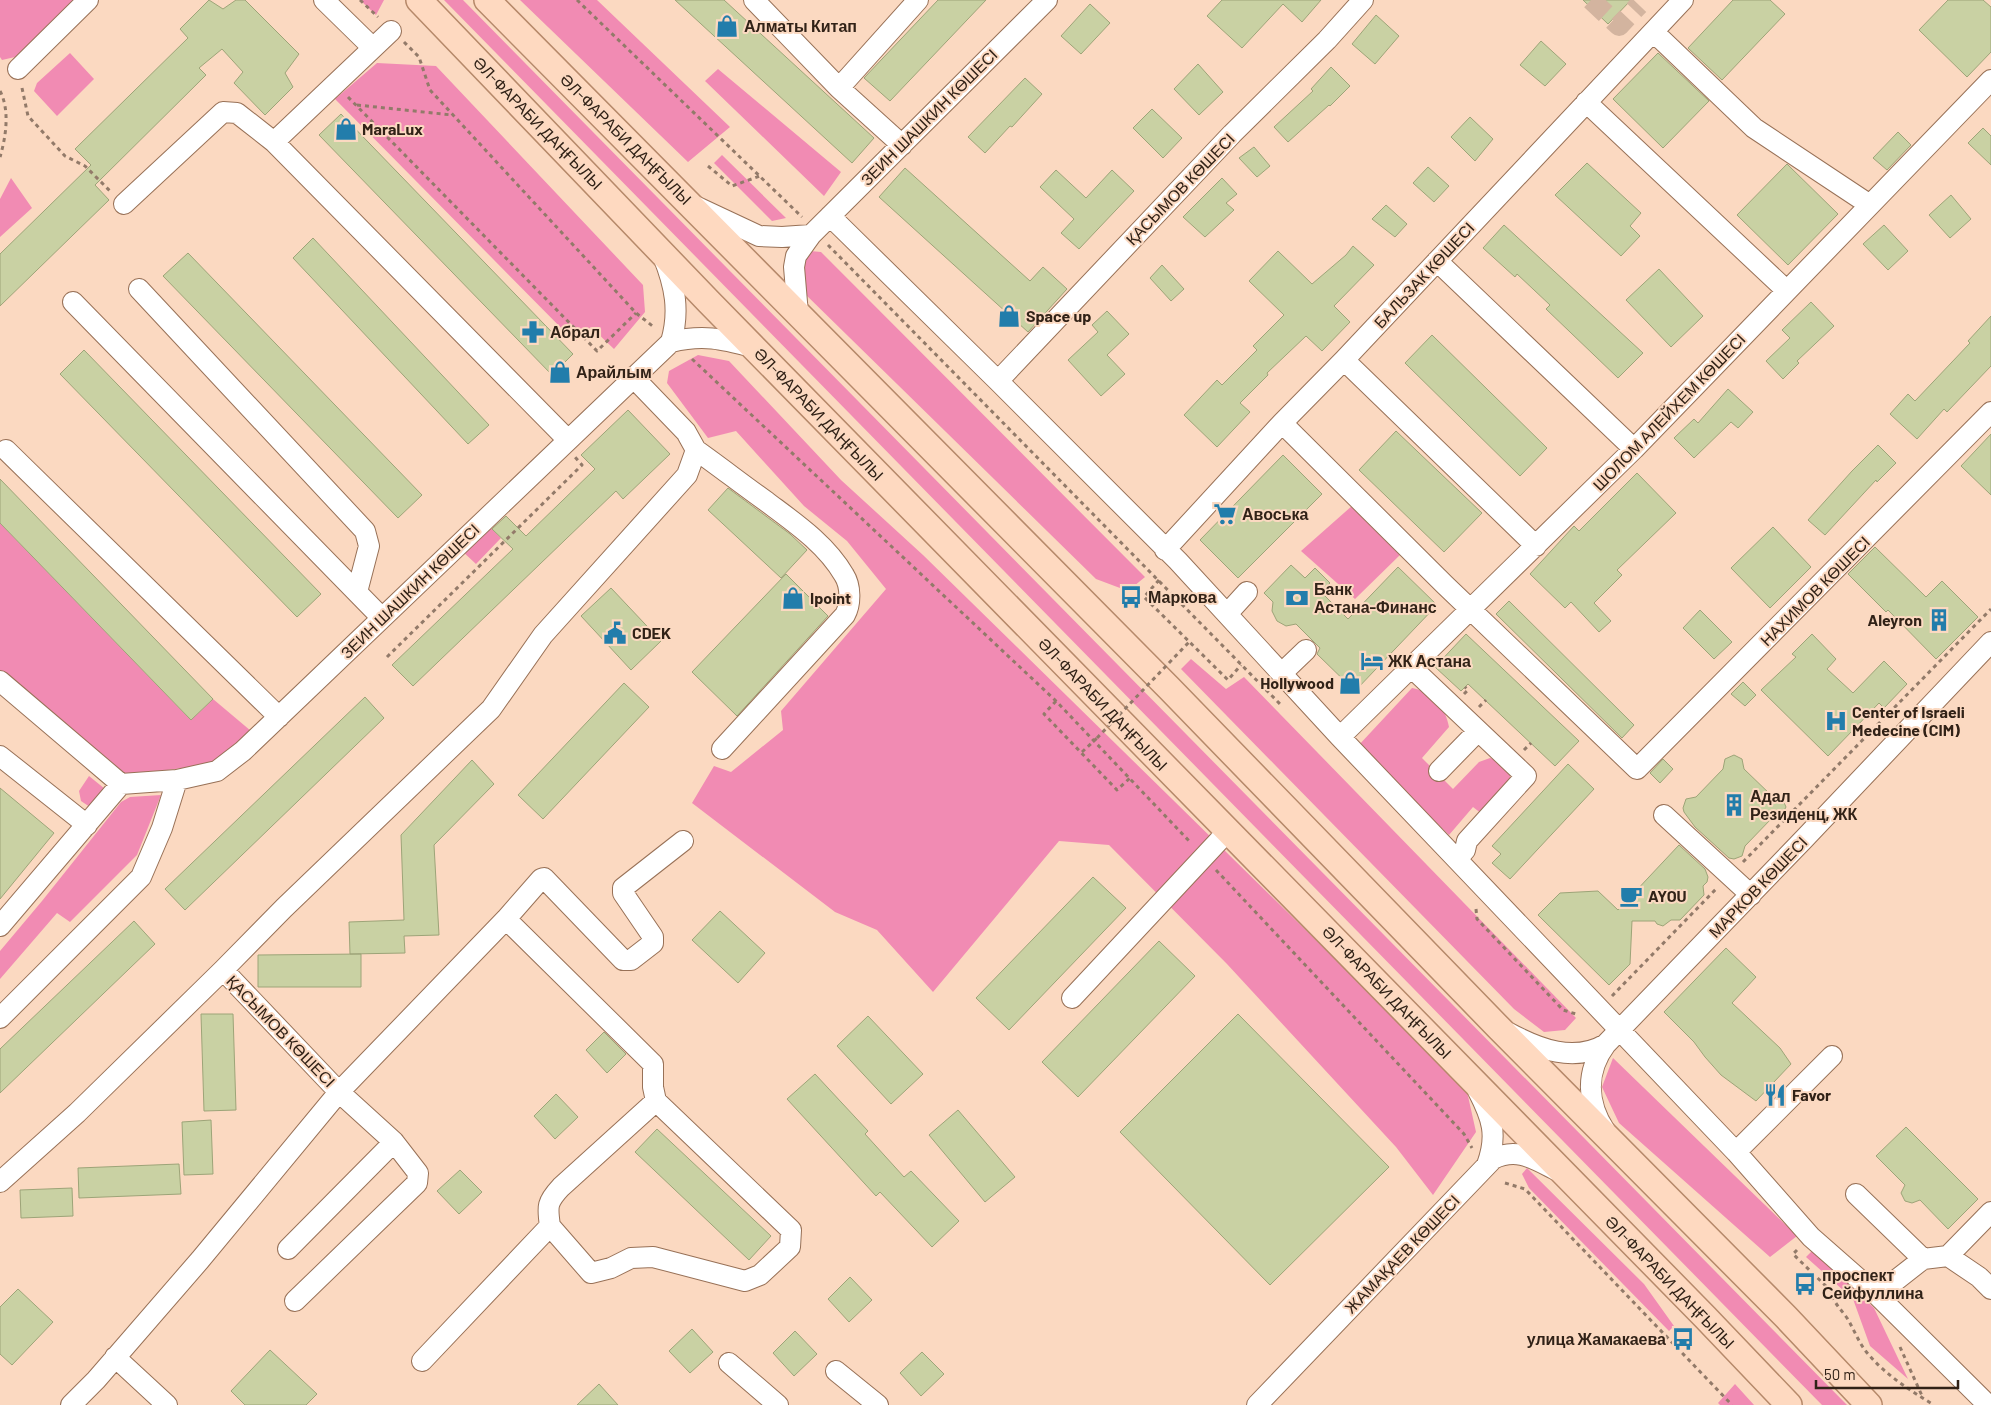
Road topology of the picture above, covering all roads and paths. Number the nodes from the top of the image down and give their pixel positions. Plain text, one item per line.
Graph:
1 (88, 0) edge
2 (324, 0) edge
3 (360, 0) edge
4 (419, 0) edge
5 (487, 0) edge
6 (577, 0) edge
7 (754, 0) edge
8 (918, 0) edge
9 (1047, 0) edge
10 (1363, 0) edge
11 (1683, 0) edge
12 (391, 30) junction
13 (1652, 33) junction
14 (372, 48) junction
15 (18, 69) joint
16 (1991, 80) edge
17 (336, 84) junction
18 (838, 88) junction
19 (0, 91) edge
20 (1586, 102) junction
21 (356, 105) junction
22 (453, 115) junction
23 (274, 142) junction
24 (902, 145) junction
25 (0, 157) edge
26 (708, 166) dead end
27 (760, 176) junction
28 (690, 203) junction
29 (124, 204) joint
30 (1870, 205) junction
31 (830, 216) junction
32 (814, 233) junction
33 (660, 250) junction
34 (1437, 260) junction
35 (139, 289) dead end
36 (1786, 290) junction
37 (73, 302) dead end
38 (636, 313) junction
39 (798, 314) junction
40 (665, 337) junction
41 (754, 347) junction
42 (690, 357) dead end
43 (1344, 360) junction
44 (633, 377) junction
45 (998, 381) junction
46 (1991, 412) edge
47 (1282, 422) junction
48 (566, 441) junction
49 (1634, 449) junction
50 (6, 450) dead end
51 (696, 450) junction
52 (1536, 546) junction
53 (1165, 550) junction
54 (1159, 580) junction
55 (357, 592) junction
56 (1247, 592) dead end
57 (1470, 609) junction
58 (1991, 609) edge
59 (1227, 614) junction
60 (382, 618) junction
61 (1190, 641) junction
62 (1991, 642) edge
63 (1306, 650) dead end
64 (387, 657) dead end
65 (1242, 665) junction
66 (1412, 667) junction
67 (1282, 673) junction
68 (0, 681) edge
69 (1056, 701) junction
70 (1284, 707) dead end
71 (279, 716) junction
72 (1478, 731) junction
73 (1340, 736) junction
74 (1095, 739) junction
75 (722, 749) dead end
76 (1082, 752) junction
77 (0, 756) edge
78 (1440, 771) dead end
79 (1130, 778) junction
80 (177, 780) junction
81 (121, 784) junction
82 (1664, 815) dead end
83 (87, 825) junction
84 (1228, 831) junction
85 (683, 841) dead end
86 (1205, 857) junction
87 (1457, 859) junction
88 (1730, 875) junction
89 (1485, 888) junction
90 (1751, 895) junction
91 (506, 919) junction
92 (0, 926) edge
93 (224, 970) junction
94 (1072, 998) dead end
95 (1599, 1009) junction
96 (0, 1018) edge
97 (1498, 1027) junction
98 (1612, 1038) junction
99 (1832, 1056) dead end
100 (1470, 1077) junction
101 (339, 1092) junction
102 (656, 1101) junction
103 (394, 1142) junction
104 (1614, 1145) junction
105 (1472, 1148) dead end
106 (1736, 1152) junction
107 (1487, 1165) junction
108 (1564, 1174) junction
109 (1, 1179) edge
110 (1505, 1183) dead end
111 (1856, 1194) dead end
112 (1991, 1212) edge
113 (550, 1226) junction
114 (288, 1249) dead end
115 (1793, 1254) dead end
116 (1948, 1256) junction
117 (1923, 1259) junction
118 (1991, 1289) edge
119 (1876, 1295) junction
120 (295, 1302) dead end
121 (115, 1357) junction
122 (422, 1361) dead end
123 (729, 1362) dead end
124 (836, 1371) dead end
125 (1869, 1403) edge
126 (71, 1405) edge
127 (167, 1405) edge
128 (778, 1405) edge
129 (878, 1405) edge
130 (1257, 1405) edge
131 (1732, 1405) edge
132 (1789, 1405) edge
133 (1934, 1405) edge
134 (1988, 1405) edge

1 - 15 street
2 - 14 street
3 - 12 path
4 - 33 main road, ӘЛ-ФАРАБИ ДАҢҒЫЛЫ
5 - 28 main road, ӘЛ-ФАРАБИ ДАҢҒЫЛЫ
6 - 27 path
7 - 18 street
8 - 18 street
9 - 24 street, ЗЕИН ШАШКИН КӨШЕСІ
10 - 45 street, ҚАСЫМОВ КӨШЕСІ
11 - 13 street, БАЛЬЗАК КӨШЕСІ
12 - 14 street
12 - 22 path
13 - 20 street, БАЛЬЗАК КӨШЕСІ
13 - 30 street
14 - 17 street
15 - 29 path
16 - 30 street, ШОЛОМ АЛЕЙХЕМ КӨШЕСІ
17 - 21 path
17 - 23 street
18 - 24 street
19 - 25 path
20 - 34 street, БАЛЬЗАК КӨШЕСІ
20 - 36 street
21 - 22 path
21 - 38 path
22 - 38 path
23 - 29 street
23 - 48 street
24 - 31 street, ЗЕИН ШАШКИН КӨШЕСІ
26 - 27 path
27 - 32 path
28 - 32 street
28 - 39 main road, ӘЛ-ФАРАБИ ДАҢҒЫЛЫ
30 - 36 street, ШОЛОМ АЛЕЙХЕМ КӨШЕСІ
31 - 32 street, ЗЕИН ШАШКИН КӨШЕСІ
31 - 45 street
32 - 39 street, ЗЕИН ШАШКИН КӨШЕСІ
32 - 54 path
33 - 40 street
33 - 41 main road, ӘЛ-ФАРАБИ ДАҢҒЫЛЫ
34 - 43 street, БАЛЬЗАК КӨШЕСІ
34 - 49 street
35 - 55 street
36 - 49 street, ШОЛОМ АЛЕЙХЕМ КӨШЕСІ
37 - 55 street
38 - 40 path
39 - 97 main road
40 - 41 street
40 - 44 street, ЗЕИН ШАШКИН КӨШЕСІ
41 - 84 main road, ӘЛ-ФАРАБИ ДАҢҒЫЛЫ
42 - 69 path
43 - 47 street, БАЛЬЗАК КӨШЕСІ
43 - 52 street
44 - 48 street, ЗЕИН ШАШКИН КӨШЕСІ
44 - 51 street
45 - 53 street
46 - 57 street, НАХИМОВ КӨШЕСІ
47 - 53 street, БАЛЬЗАК КӨШЕСІ
47 - 57 street
48 - 60 street, ЗЕИН ШАШКИН КӨШЕСІ
48 - 64 path
49 - 52 street, ШОЛОМ АЛЕЙХЕМ КӨШЕСІ
50 - 71 street
51 - 75 street
51 - 93 street
52 - 57 street, ШОЛОМ АЛЕЙХЕМ КӨШЕСІ
53 - 59 street
54 - 61 path
54 - 65 path
55 - 60 street
56 - 59 street
57 - 66 street, ШОЛОМ АЛЕЙХЕМ КӨШЕСІ
58 - 88 path
59 - 67 street
60 - 71 street, ЗЕИН ШАШКИН КӨШЕСІ
61 - 65 path
61 - 74 path, bridge
62 - 90 street, МАРКОВ КӨШЕСІ
63 - 67 street
65 - 70 path
66 - 72 street
66 - 73 street, ШОЛОМ АЛЕЙХЕМ КӨШЕСІ
67 - 73 street
68 - 81 street
69 - 74 path
69 - 76 path
71 - 80 street, ЗЕИН ШАШКИН КӨШЕСІ
72 - 78 street
72 - 87 street
73 - 87 street
74 - 76 path
74 - 79 path
76 - 79 path
77 - 83 street
79 - 86 path
80 - 81 street, ЗЕИН ШАШКИН КӨШЕСІ
80 - 96 street
81 - 83 street
82 - 88 street
83 - 92 street
84 - 86 street
84 - 100 main road, ӘЛ-ФАРАБИ ДАҢҒЫЛЫ
85 - 91 street
86 - 94 street
86 - 105 path
87 - 89 street
88 - 90 street
88 - 95 path
89 - 95 street
89 - 95 path
90 - 98 street, МАРКОВ КӨШЕСІ
91 - 101 street
91 - 102 street
93 - 101 street, ҚАСЫМОВ КӨШЕСІ
93 - 109 street
95 - 98 street
97 - 98 street
97 - 104 main road
98 - 104 street
98 - 106 street
99 - 106 street
100 - 107 street
100 - 108 main road, ӘЛ-ФАРАБИ ДАҢҒЫЛЫ
101 - 103 street, ҚАСЫМОВ КӨШЕСІ
101 - 121 street
102 - 113 street
102 - 113 street
103 - 114 street
103 - 120 street, ҚАСЫМОВ КӨШЕСІ
104 - 125 main road
106 - 119 street
107 - 108 street, ЖАМАҚАЕВ КӨШЕСІ
107 - 130 street, ЖАМАҚАЕВ КӨШЕСІ
108 - 132 main road, ӘЛ-ФАРАБИ ДАҢҒЫЛЫ
110 - 131 path
111 - 117 street
112 - 116 street
113 - 122 street
115 - 133 path
116 - 117 street
116 - 118 street
117 - 119 street
119 - 134 street
121 - 126 street
121 - 127 street
123 - 128 street
124 - 129 street

